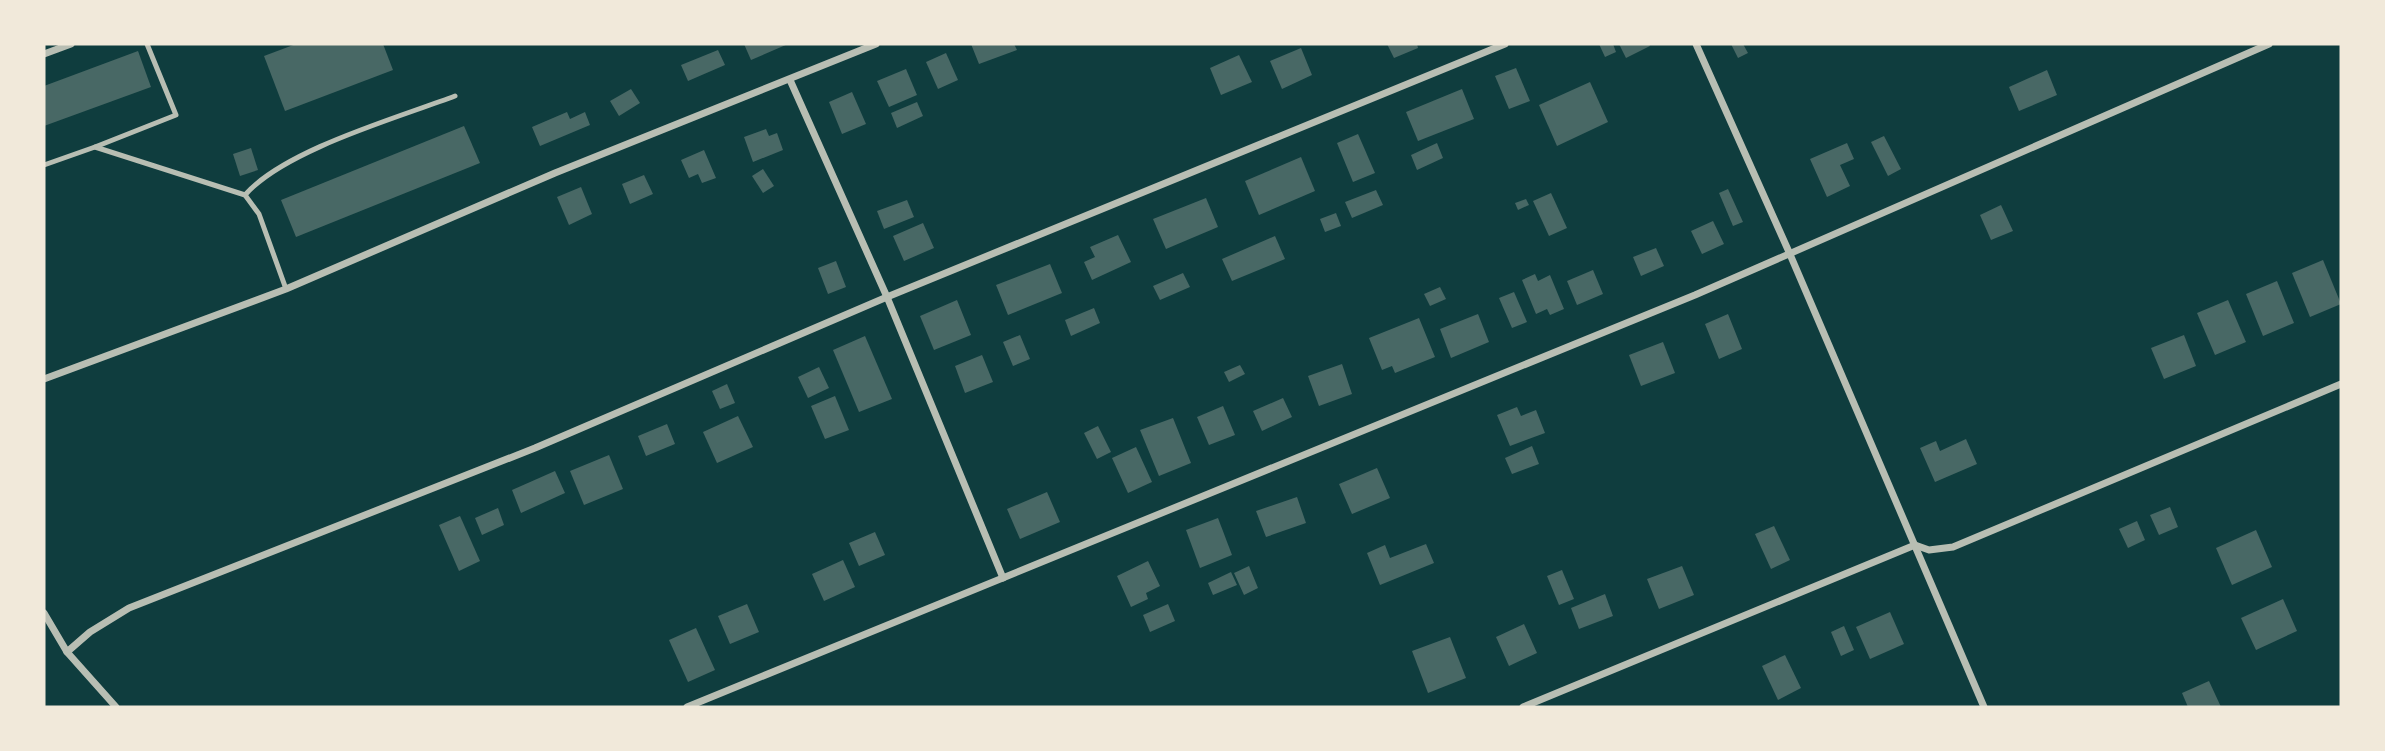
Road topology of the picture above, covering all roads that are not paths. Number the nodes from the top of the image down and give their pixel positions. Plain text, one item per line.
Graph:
1 (71, 44) edge
2 (147, 44) edge
3 (876, 44) edge
4 (1505, 44) edge
5 (1696, 44) edge
6 (2269, 44) edge
7 (44, 54) edge
8 (790, 80) junction
9 (455, 96) dead end
10 (95, 147) junction
11 (44, 165) edge
12 (246, 195) junction
13 (1789, 252) junction
14 (286, 289) junction
15 (887, 297) junction
16 (44, 379) edge
17 (2341, 384) edge
18 (1915, 545) junction
19 (1003, 578) junction
20 (44, 613) edge
21 (67, 652) junction
22 (116, 707) edge
23 (687, 707) edge
24 (1523, 707) edge
25 (1984, 707) edge

1 - 7 street
2 - 10 lane
3 - 8 street
4 - 15 street
5 - 13 street
6 - 13 street
8 - 14 street
8 - 15 street
9 - 12 lane
10 - 11 lane
10 - 12 lane
12 - 14 lane
13 - 18 street
13 - 19 street
14 - 16 street
15 - 19 street
15 - 21 street
17 - 18 street
18 - 24 street
18 - 25 street
19 - 23 street
20 - 21 street
21 - 22 street

